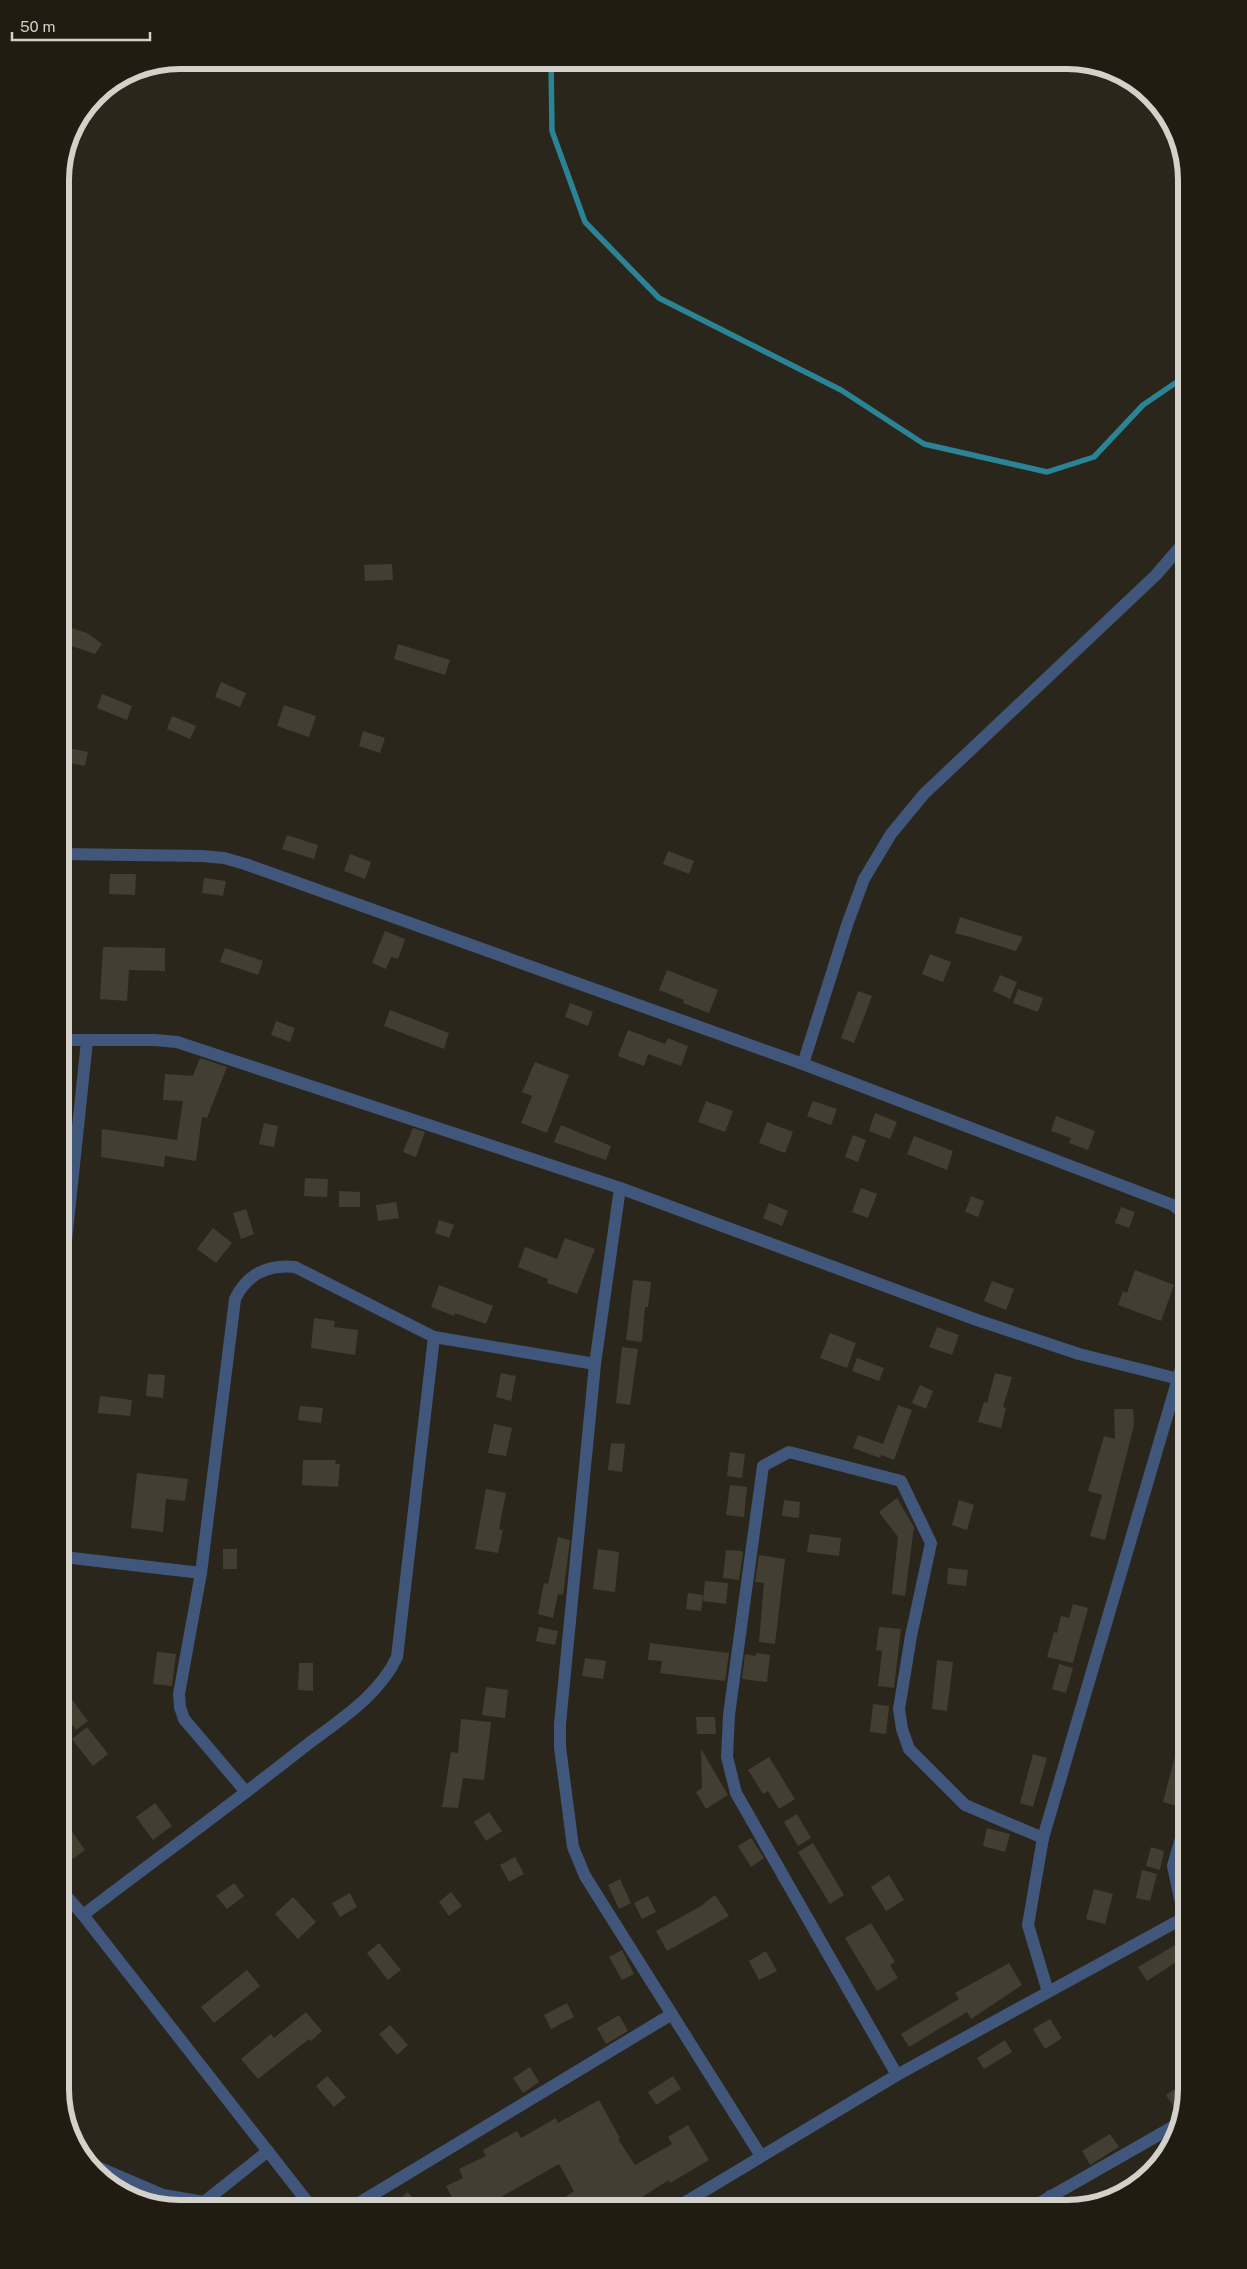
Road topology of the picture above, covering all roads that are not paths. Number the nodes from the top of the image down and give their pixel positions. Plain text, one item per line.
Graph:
1 (1178, 549) edge
2 (69, 854) edge
3 (69, 1040) edge
4 (87, 1040) junction
5 (803, 1064) junction
6 (620, 1188) junction
7 (1178, 1210) edge
8 (69, 1212) edge
9 (434, 1337) junction
10 (595, 1364) junction
11 (1178, 1379) edge
12 (1178, 1382) edge
13 (69, 1557) edge
14 (201, 1573) junction
15 (246, 1792) junction
16 (1043, 1838) junction
17 (1178, 1848) edge
18 (1178, 1885) edge
19 (69, 1899) edge
20 (83, 1915) junction
21 (1178, 1920) edge
22 (1048, 1992) junction
23 (672, 2014) junction
24 (897, 2075) junction
25 (1171, 2128) edge
26 (268, 2151) junction
27 (761, 2156) junction
28 (103, 2169) edge
29 (1050, 2196) junction
30 (190, 2200) edge
31 (207, 2200) edge
32 (306, 2200) edge
33 (364, 2200) edge
34 (689, 2200) edge
35 (1044, 2200) edge
36 (1052, 2200) edge

1 - 5 street
2 - 5 street
3 - 4 street
4 - 6 street
4 - 8 street
5 - 7 street
6 - 10 street
6 - 11 street
9 - 10 street
9 - 14 street
9 - 15 street
10 - 23 street
12 - 16 street
13 - 14 street
14 - 15 street
15 - 20 street
16 - 22 street
16 - 24 street
17 - 18 street
19 - 20 street
20 - 26 street
21 - 22 street
22 - 24 street
23 - 27 street
23 - 33 street
24 - 27 street
25 - 29 street
26 - 31 street
26 - 32 street
27 - 34 street
28 - 30 street
29 - 35 street
29 - 36 street

